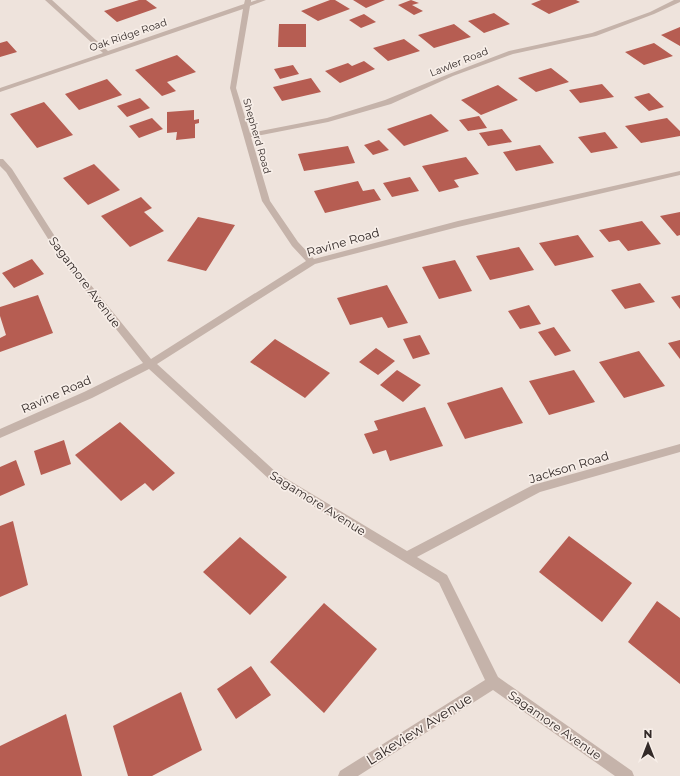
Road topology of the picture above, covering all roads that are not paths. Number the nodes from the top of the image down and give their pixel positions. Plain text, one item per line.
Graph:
1 (48, 0) edge
2 (263, 0) edge
3 (679, 0) edge
4 (248, 3) edge
5 (106, 52) junction
6 (0, 90) edge
7 (246, 136) junction
8 (0, 161) edge
9 (680, 173) edge
10 (312, 262) junction
11 (150, 364) junction
12 (0, 434) edge
13 (680, 448) edge
14 (406, 557) junction
15 (493, 682) junction
16 (345, 776) edge
17 (627, 776) edge

1 - 5 street
2 - 4 street, Oak Ridge Road
3 - 7 street, Lawler Road
4 - 5 street, Oak Ridge Road
4 - 7 street, Shepherd Road
5 - 6 street, Oak Ridge Road
7 - 10 street, Shepherd Road
8 - 11 street, Sagamore Avenue
9 - 10 street, Ravine Road
10 - 11 street, Ravine Road
11 - 12 street, Ravine Road
11 - 14 street, Sagamore Avenue
13 - 14 street, Jackson Road
14 - 15 street, Sagamore Avenue
15 - 16 street, Lakeview Avenue
15 - 17 street, Sagamore Avenue

